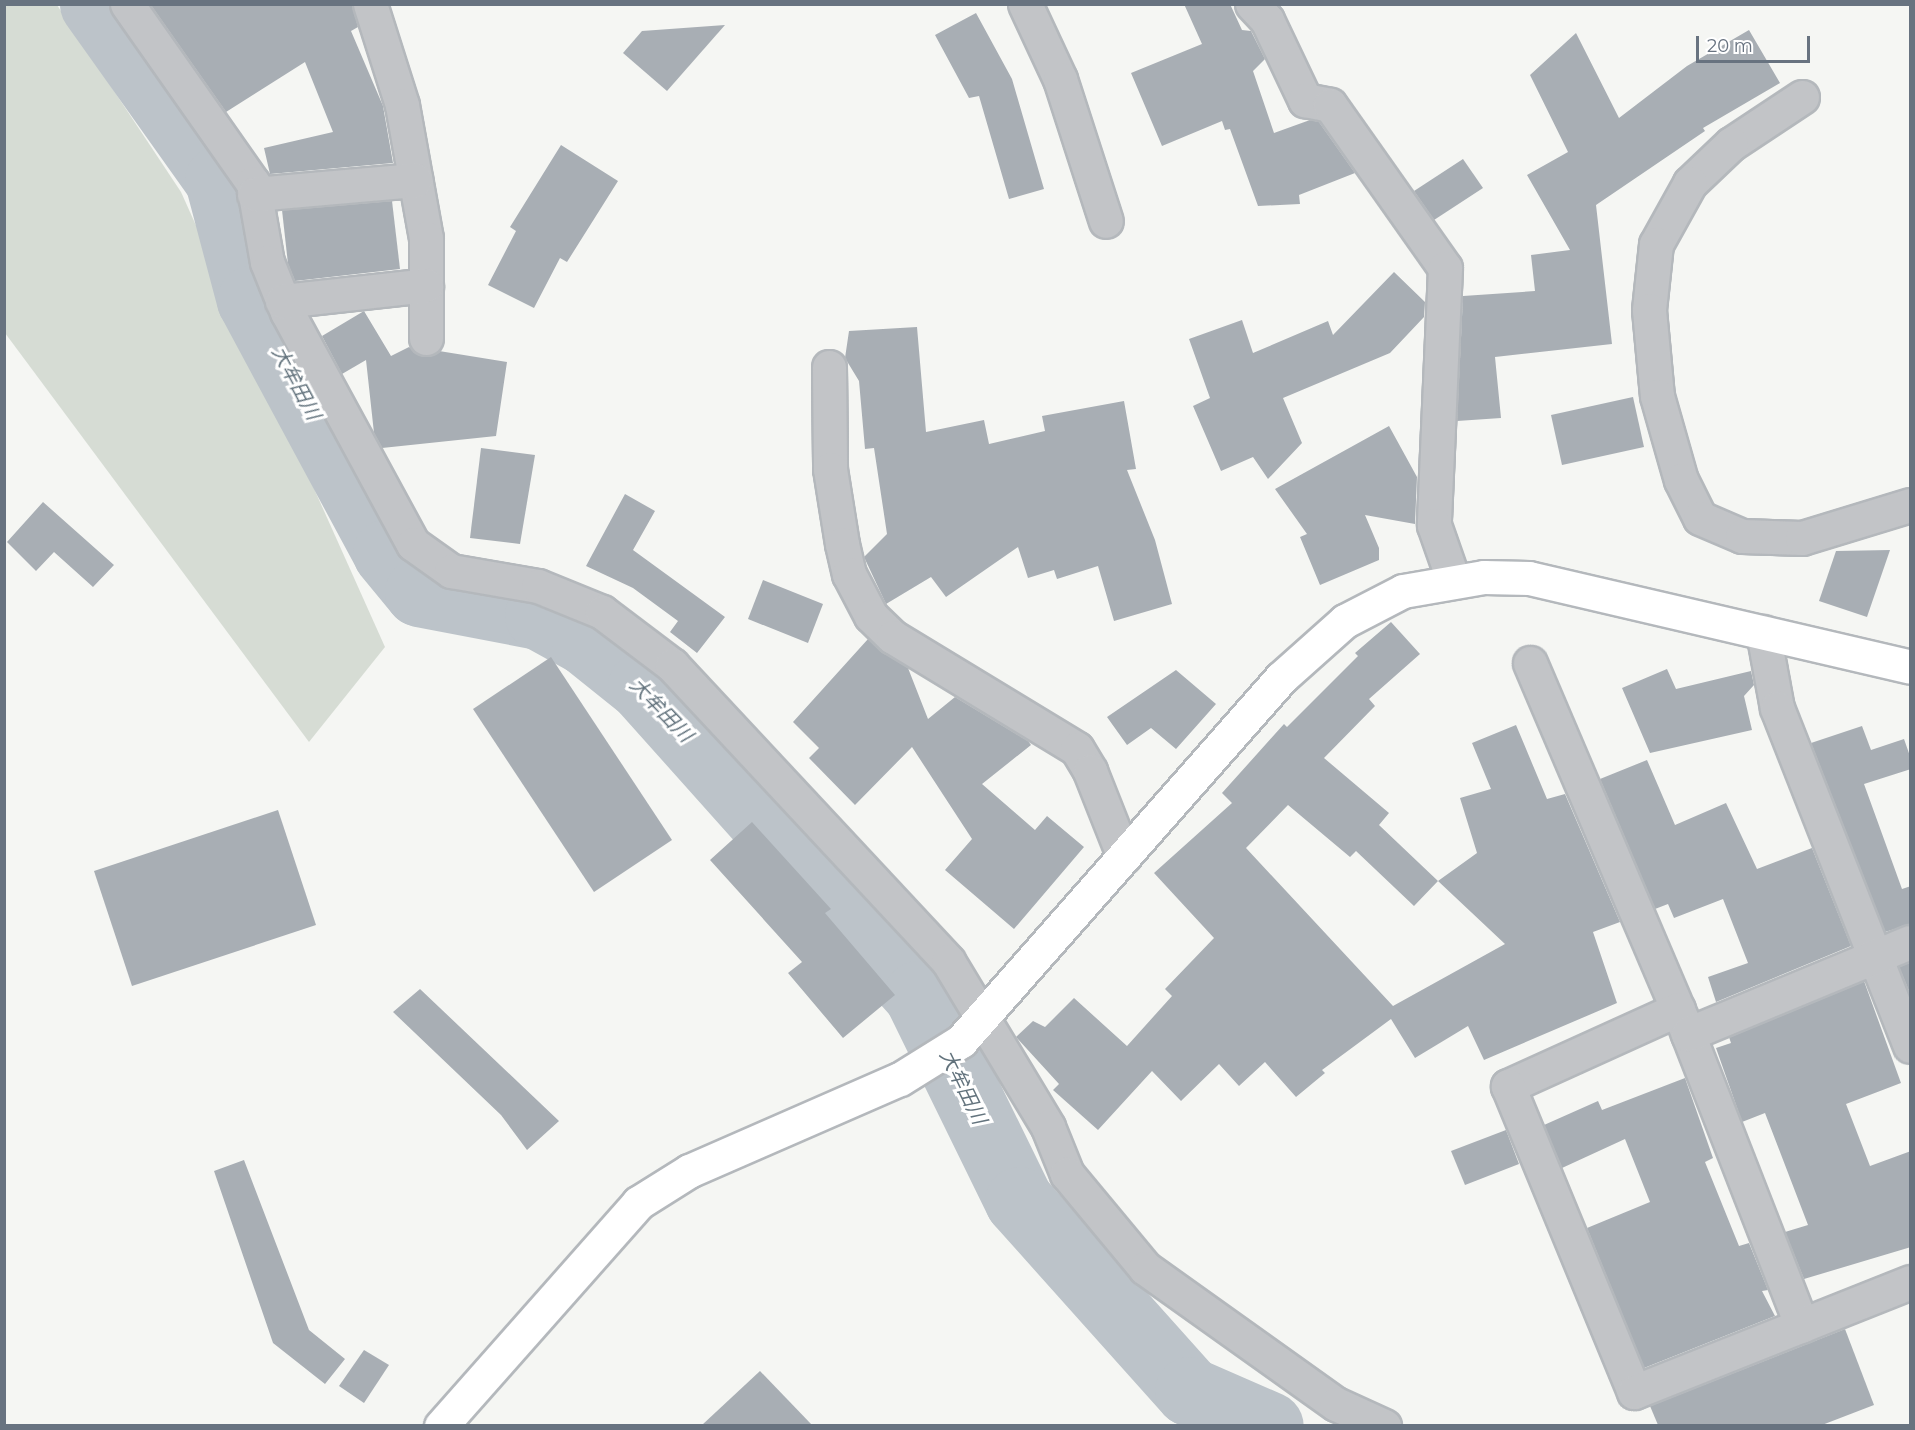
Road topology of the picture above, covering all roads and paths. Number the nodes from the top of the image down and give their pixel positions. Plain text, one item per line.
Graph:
1 (127, 4) edge
2 (369, 4) edge
3 (1025, 4) edge
4 (1252, 4) edge
5 (1803, 97) dead end
6 (415, 180) junction
7 (254, 194) junction
8 (1106, 221) dead end
9 (426, 285) junction
10 (282, 301) junction
11 (426, 338) dead end
12 (829, 367) dead end
13 (1911, 505) edge
14 (1454, 582) junction
15 (1763, 632) junction
16 (1530, 663) dead end
17 (1911, 667) edge
18 (1124, 857) junction
19 (1911, 942) edge
20 (1873, 957) junction
21 (981, 1020) junction
22 (1683, 1022) junction
23 (1911, 1046) edge
24 (1911, 1282) edge
25 (1802, 1326) junction
26 (1345, 1415) edge
27 (441, 1425) edge
28 (1384, 1425) edge

1 - 7 street
2 - 6 street
3 - 8 street
4 - 14 street
5 - 13 street
6 - 7 street
6 - 9 street
7 - 10 street
9 - 10 street
9 - 11 street
10 - 21 street
12 - 18 street
14 - 15 street
14 - 18 street
15 - 17 street
15 - 20 street
16 - 22 street
18 - 21 street
19 - 20 street
20 - 22 street
20 - 23 street
21 - 26 street
21 - 27 street
22 - 25 street
22 - 25 street
24 - 25 street
26 - 28 street

